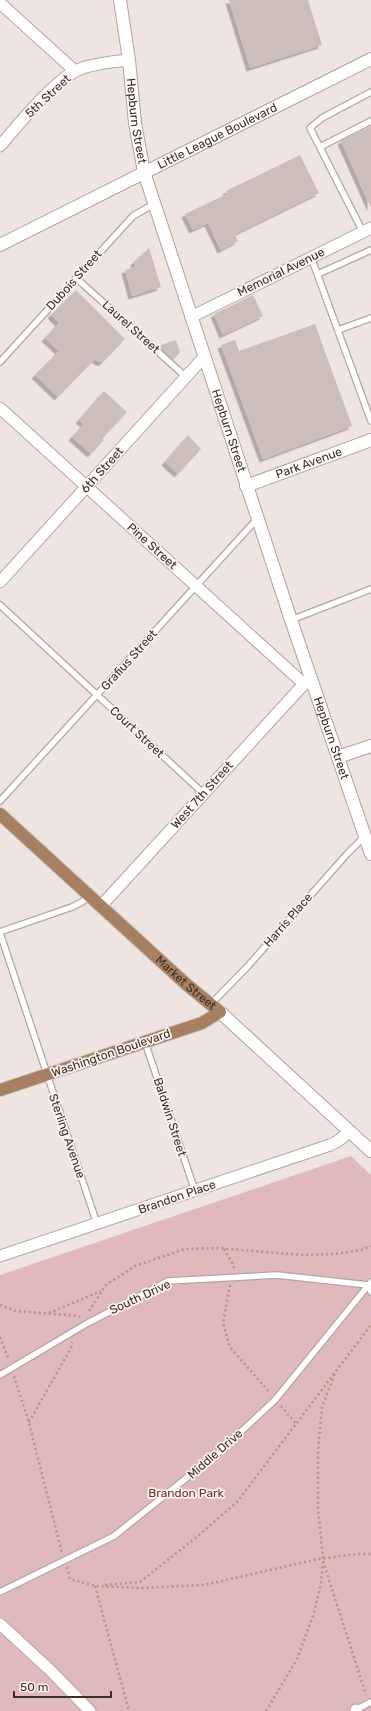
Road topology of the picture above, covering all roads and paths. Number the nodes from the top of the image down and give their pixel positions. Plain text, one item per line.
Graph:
1 (120, 0) edge
2 (0, 3) edge
3 (371, 59) edge
4 (129, 60) junction
5 (75, 71) junction
6 (371, 92) edge
7 (371, 121) edge
8 (0, 146) edge
9 (320, 147) junction
10 (144, 172) junction
11 (154, 204) junction
12 (367, 230) edge
13 (0, 246) edge
14 (371, 250) edge
15 (311, 257) junction
16 (318, 274) junction
17 (76, 278) junction
18 (191, 317) junction
19 (371, 318) edge
20 (338, 330) junction
21 (204, 357) junction
22 (0, 362) edge
23 (186, 377) junction
24 (0, 408) edge
25 (371, 421) edge
26 (371, 440) edge
27 (87, 486) junction
28 (246, 486) junction
29 (257, 519) junction
30 (0, 582) edge
31 (196, 586) junction
32 (371, 590) edge
33 (0, 605) edge
34 (291, 620) junction
35 (308, 683) junction
36 (97, 695) junction
37 (371, 746) edge
38 (338, 757) junction
39 (204, 794) junction
40 (0, 801) edge
41 (0, 814) edge
42 (365, 836) junction
43 (371, 854) edge
44 (89, 896) junction
45 (101, 906) junction
46 (0, 932) edge
47 (210, 1004) junction
48 (220, 1012) junction
49 (144, 1042) junction
50 (46, 1075) junction
51 (0, 1090) edge
52 (350, 1131) junction
53 (371, 1151) edge
54 (195, 1192) junction
55 (97, 1224) junction
56 (371, 1246) edge
57 (224, 1249) junction
58 (0, 1256) edge
59 (232, 1277) junction
60 (369, 1283) edge
61 (101, 1291) junction
62 (371, 1292) edge
63 (0, 1306) edge
64 (47, 1314) junction
65 (86, 1324) junction
66 (371, 1325) edge
67 (74, 1330) junction
68 (0, 1337) edge
69 (12, 1368) junction
70 (337, 1369) junction
71 (0, 1375) edge
72 (275, 1400) junction
73 (29, 1423) junction
74 (296, 1424) junction
75 (371, 1554) edge
76 (323, 1558) junction
77 (64, 1560) junction
78 (95, 1586) junction
79 (0, 1592) edge
80 (0, 1624) edge
81 (370, 1703) edge
82 (90, 1711) edge
83 (129, 1711) edge
84 (266, 1711) edge
85 (355, 1711) edge

1 - 4 main road, Hepburn Street
2 - 5 street
3 - 10 main road, Little League Boulevard
4 - 5 street, 5th Street
4 - 10 main road, Hepburn Street
5 - 8 street, 5th Street
6 - 9 lane
7 - 9 lane
9 - 12 lane
10 - 11 main road, Hepburn Street
10 - 13 main road, Little League Boulevard
11 - 17 lane, Dubois Street
11 - 18 main road, Hepburn Street
12 - 15 street, Memorial Avenue
14 - 16 lane
15 - 16 lane
15 - 18 street, Memorial Avenue
16 - 20 lane
17 - 22 lane, Dubois Street
17 - 23 lane, Laurel Street
18 - 21 main road, Hepburn Street
19 - 20 lane
20 - 25 lane
21 - 23 street, 6th Street
21 - 28 main road, Hepburn Street
23 - 27 street, 6th Street
24 - 27 street, Pine Street
26 - 28 main road, Park Avenue
27 - 30 street, 6th Street
27 - 31 street, Pine Street
28 - 29 main road, Hepburn Street
29 - 31 lane, Grafius Street
29 - 34 main road, Hepburn Street
31 - 35 street, Pine Street
31 - 36 lane, Grafius Street
32 - 34 lane
33 - 36 lane, Court Street
34 - 35 main road, Hepburn Street
35 - 38 main road, Hepburn Street
35 - 39 street, West 7th Street
36 - 39 lane, Court Street
36 - 40 lane, Grafius Street
37 - 38 main road
38 - 42 main road, Hepburn Street
39 - 45 street, West 7th Street
41 - 44 main road, Market Street
42 - 43 main road, Hepburn Street
42 - 47 lane, Harris Place
44 - 45 main road, Market Street
44 - 46 lane
45 - 47 main road, Market Street
46 - 50 lane, Sterling Avenue
47 - 48 main road, Market Street
48 - 49 main road, Washington Boulevard
48 - 52 main road, Market Street
49 - 50 main road, Washington Boulevard
49 - 54 lane, Baldwin Street
50 - 51 main road, Washington Boulevard
50 - 55 lane, Sterling Avenue
52 - 53 main road, Market Street
52 - 54 street, Brandon Place
54 - 55 street, Brandon Place
55 - 58 street, Brandon Place
56 - 57 path
57 - 59 path
57 - 61 path
59 - 60 lane, South Drive
59 - 65 lane, South Drive
59 - 72 path
60 - 62 lane
60 - 72 lane, Middle Drive
61 - 64 path
61 - 65 path
63 - 64 path
64 - 65 path
65 - 67 lane, South Drive
66 - 70 path
67 - 69 lane, South Drive
67 - 73 path
68 - 69 path
69 - 71 lane, South Drive
69 - 73 path
70 - 74 path
70 - 76 path
72 - 74 path
72 - 77 lane, Middle Drive
73 - 77 path
74 - 78 path
75 - 76 path
76 - 78 path
76 - 81 path
76 - 84 path
77 - 78 path
77 - 79 lane, Middle Drive
78 - 83 path
80 - 82 street
81 - 85 lane

